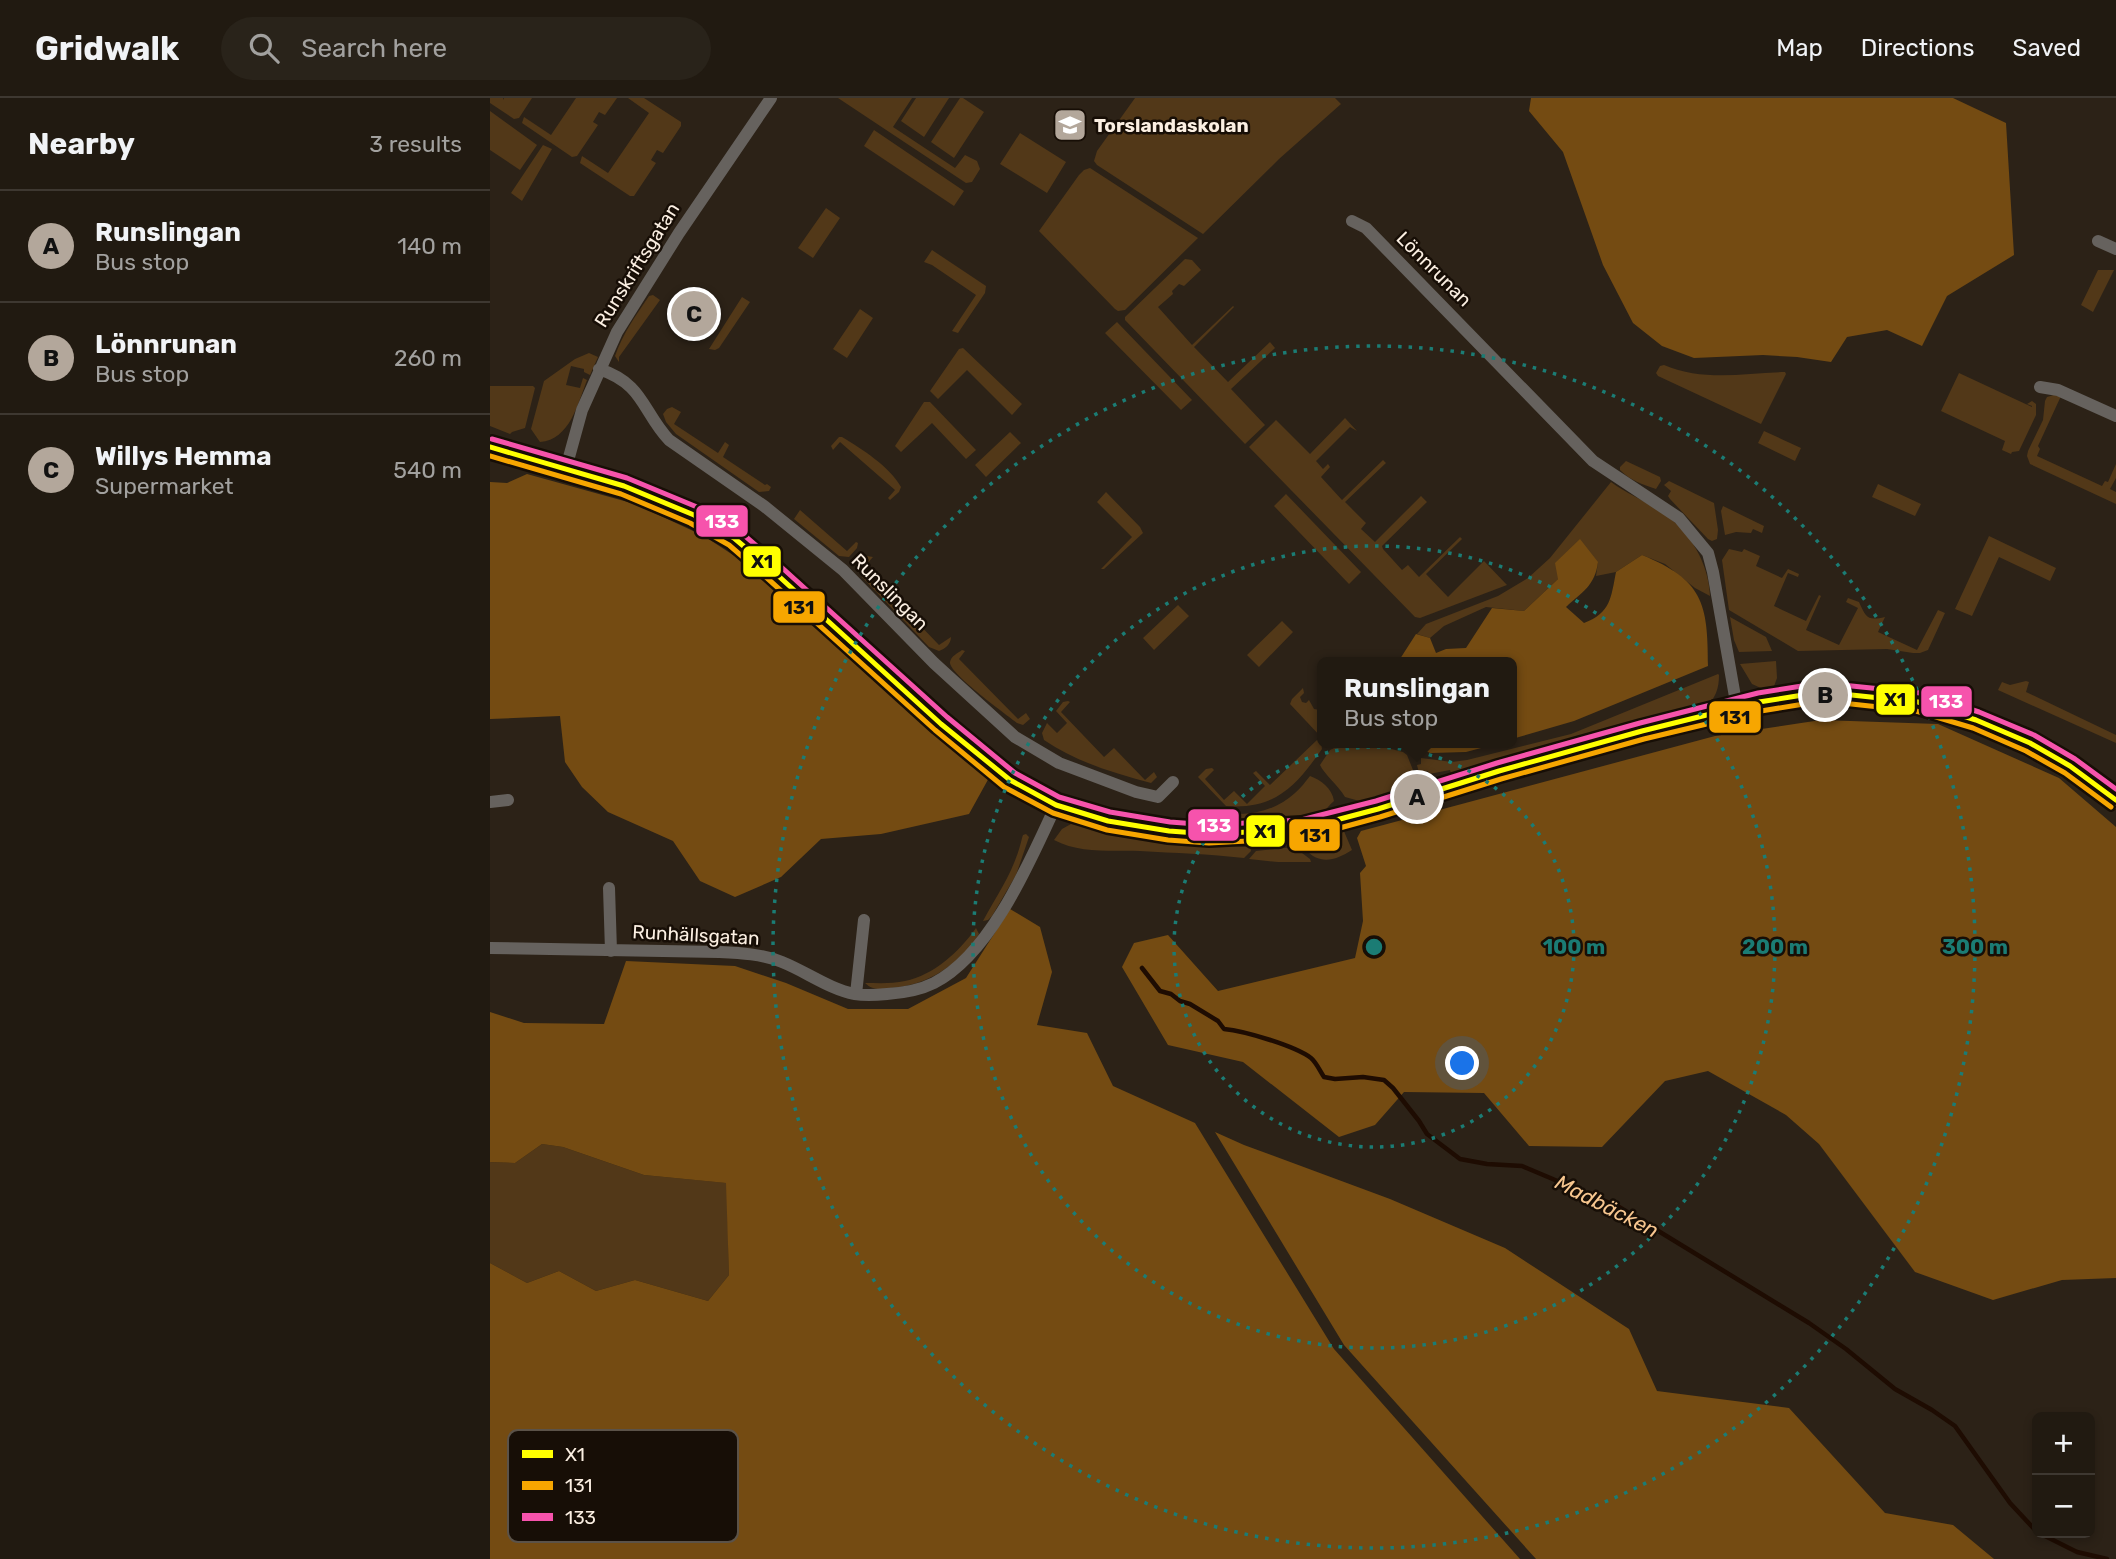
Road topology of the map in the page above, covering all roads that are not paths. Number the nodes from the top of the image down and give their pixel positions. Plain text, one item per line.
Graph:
1 (771, 98) edge
2 (1352, 220) dead end
3 (2098, 241) dead end
4 (2116, 249) edge
5 (599, 369) junction
6 (2039, 387) dead end
7 (2116, 416) edge
8 (490, 447) edge
9 (566, 468) junction
10 (1738, 708) junction
11 (1173, 782) dead end
12 (508, 800) dead end
13 (2116, 800) edge
14 (490, 802) edge
15 (1056, 805) junction
16 (609, 888) dead end
17 (864, 920) dead end
18 (490, 948) edge
19 (611, 951) junction
20 (856, 994) junction

1 - 5 street, Runskriftsgatan
2 - 10 street, Lönnrunan
3 - 4 street
5 - 9 street, Runskriftsgatan
5 - 11 street, Runslingan
6 - 7 street
8 - 9 street
9 - 15 street
10 - 13 street
10 - 15 street
12 - 14 street
15 - 20 street, Runhällsgatan
16 - 19 street, Runhällsgatan
17 - 20 street
18 - 19 street, Runhällsgatan
19 - 20 street, Runhällsgatan

